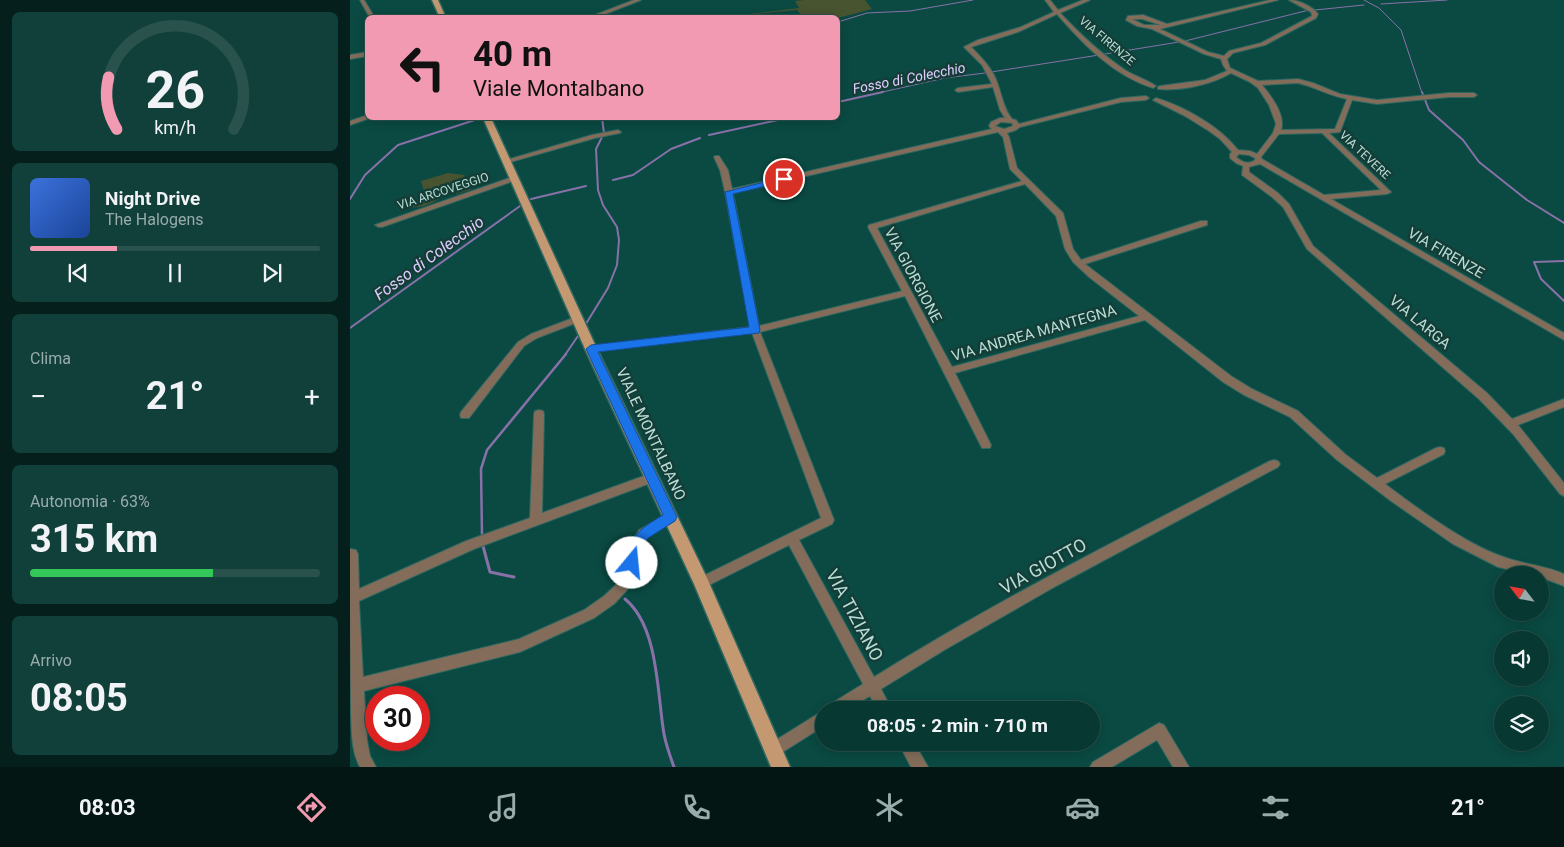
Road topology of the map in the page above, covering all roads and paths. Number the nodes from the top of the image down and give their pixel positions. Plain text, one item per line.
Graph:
1 (362, 0) edge
2 (436, 0) edge
3 (639, 0) edge
4 (1047, 0) edge
5 (1088, 0) edge
6 (1276, 0) edge
7 (1291, 0) edge
8 (1056, 12) junction
9 (371, 15) edge
10 (442, 15) edge
11 (597, 15) edge
12 (1167, 26) junction
13 (1154, 28) junction
14 (365, 54) edge
15 (350, 57) edge
16 (1224, 58) junction
17 (1231, 71) junction
18 (1132, 78) junction
19 (1217, 78) junction
20 (1248, 79) junction
21 (1256, 83) junction
22 (995, 85) junction
23 (1152, 86) junction
24 (1183, 86) junction
25 (1160, 88) junction
26 (958, 90) dead end
27 (1138, 91) junction
28 (1168, 95) junction
29 (1474, 95) dead end
30 (1146, 98) junction
31 (1350, 98) junction
32 (1120, 100) junction
33 (1156, 100) junction
34 (1177, 109) junction
35 (1002, 110) junction
36 (365, 118) edge
37 (488, 120) edge
38 (995, 122) junction
39 (1013, 122) junction
40 (350, 123) edge
41 (618, 132) dead end
42 (1004, 132) junction
43 (1213, 132) junction
44 (1276, 132) junction
45 (1324, 132) junction
46 (970, 136) junction
47 (1236, 152) junction
48 (717, 157) dead end
49 (1255, 157) junction
50 (507, 161) junction
51 (1237, 162) junction
52 (515, 178) junction
53 (1254, 180) junction
54 (1025, 182) junction
55 (729, 192) junction
56 (1324, 197) junction
57 (1204, 222) dead end
58 (379, 225) dead end
59 (1079, 263) junction
60 (907, 293) junction
61 (1146, 317) junction
62 (581, 325) junction
63 (755, 330) junction
64 (1564, 337) edge
65 (591, 349) junction
66 (949, 371) junction
67 (1564, 403) edge
68 (539, 414) dead end
69 (465, 415) dead end
70 (1510, 424) junction
71 (986, 445) dead end
72 (1440, 451) dead end
73 (1274, 464) dead end
74 (652, 478) junction
75 (1376, 484) junction
76 (1564, 491) edge
77 (670, 517) junction
78 (536, 521) junction
79 (792, 538) junction
80 (352, 554) dead end
81 (1564, 580) edge
82 (701, 583) junction
83 (353, 598) junction
84 (352, 627) edge
85 (358, 686) junction
86 (871, 686) junction
87 (848, 701) edge
88 (880, 701) edge
89 (815, 723) edge
90 (773, 750) junction
91 (910, 751) edge
92 (1105, 765) edge
93 (368, 767) edge
94 (781, 767) edge
95 (920, 767) edge
96 (1181, 767) edge

1 - 9 street
2 - 10 main road
3 - 11 street
4 - 8 street, VIA FIRENZE
5 - 8 street
6 - 12 street
7 - 16 street
8 - 18 street, VIA FIRENZE
8 - 22 street
12 - 13 street
12 - 13 street
13 - 16 street
14 - 15 street
16 - 17 street
17 - 19 street
17 - 20 street
18 - 23 street, VIA FIRENZE
18 - 27 street, VIA FIRENZE
19 - 20 street
19 - 24 street
20 - 21 street
21 - 31 street
21 - 44 street
22 - 26 street
22 - 35 street
23 - 25 street, VIA FIRENZE
23 - 27 street, VIA FIRENZE
24 - 25 street
24 - 28 street
25 - 28 street, VIA FIRENZE
27 - 30 street, VIA FIRENZE
27 - 32 street
28 - 33 street, VIA FIRENZE
28 - 34 street, VIA FIRENZE
29 - 31 street
30 - 32 street
30 - 33 street, VIA FIRENZE
31 - 45 street
32 - 39 street
33 - 34 street, VIA FIRENZE
34 - 43 street, VIA FIRENZE
35 - 38 street
35 - 39 street
36 - 40 street
37 - 50 main road, VIALE MONTALBANO
38 - 39 street
38 - 42 street
38 - 46 street
39 - 42 street
41 - 50 street
42 - 46 street
42 - 54 street
43 - 47 street, VIA FIRENZE
43 - 49 street, VIA FIRENZE
44 - 45 street
44 - 49 street
45 - 56 street, VIA TEVERE
46 - 55 street
47 - 49 street, VIA FIRENZE
47 - 51 street
48 - 55 street
49 - 51 street, VIA FIRENZE
49 - 53 street, VIA LARGA
49 - 56 street, VIA FIRENZE
50 - 52 main road, VIALE MONTALBANO
51 - 53 street, VIA LARGA
52 - 58 street, VIA ARCOVEGGIO
52 - 62 main road, VIALE MONTALBANO
53 - 70 street, VIA LARGA
54 - 59 street
54 - 60 street, VIA GIORGIONE
55 - 63 street
56 - 64 street, VIA FIRENZE
57 - 59 street
59 - 61 street
60 - 63 street
60 - 66 street, VIA GIORGIONE
61 - 66 street, VIA ANDREA MANTEGNA
61 - 75 street
62 - 65 main road, VIALE MONTALBANO
62 - 69 street
63 - 65 street
63 - 79 street
65 - 74 main road, VIALE MONTALBANO
66 - 71 street, VIA ANDREA MANTEGNA
67 - 70 street
68 - 78 street
70 - 76 street, VIA LARGA
72 - 75 street
73 - 86 street, VIA GIOTTO
74 - 77 main road, VIALE MONTALBANO
74 - 78 street
75 - 81 street
77 - 82 main road, VIALE MONTALBANO
77 - 85 street
78 - 83 street
79 - 82 street
79 - 86 street, VIA TIZIANO
80 - 83 street
82 - 90 main road, VIALE MONTALBANO
83 - 84 street
84 - 85 street
85 - 93 street
86 - 87 street, VIA GIOTTO
86 - 88 street, VIA TIZIANO
89 - 90 street
90 - 94 main road, VIALE MONTALBANO
91 - 95 street
92 - 96 street

